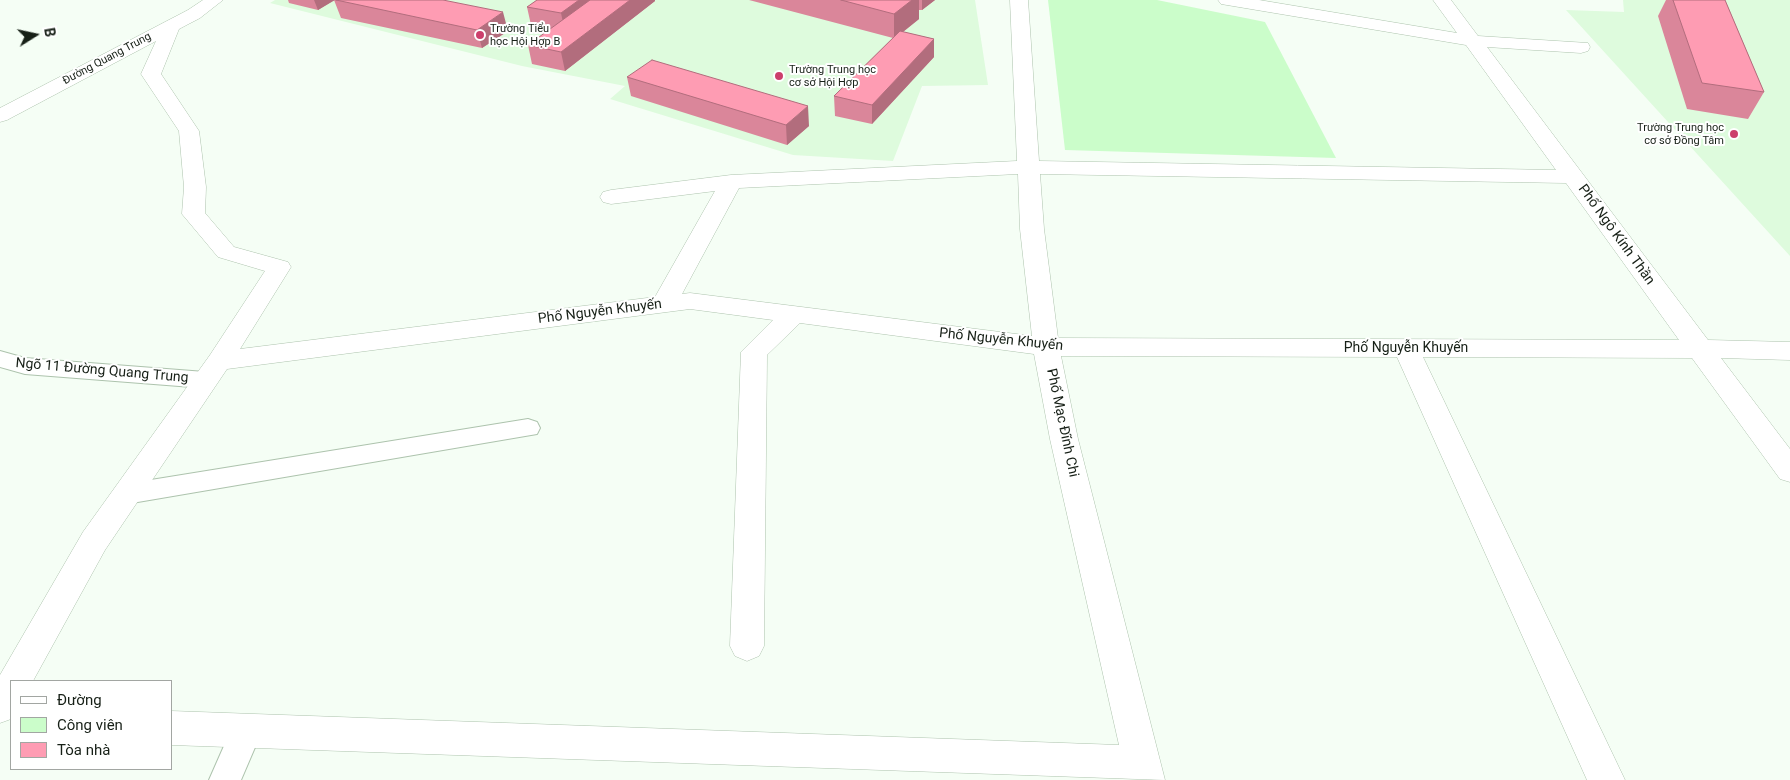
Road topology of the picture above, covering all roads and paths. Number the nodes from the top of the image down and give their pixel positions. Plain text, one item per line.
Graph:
1 (214, 0) edge
2 (1019, 0) edge
3 (1227, 0) edge
4 (1442, 0) edge
5 (172, 25) junction
6 (1474, 41) junction
7 (1581, 47) dead end
8 (0, 116) edge
9 (1028, 167) junction
10 (1574, 177) junction
11 (731, 182) junction
12 (610, 197) dead end
13 (664, 304) junction
14 (795, 314) junction
15 (1046, 347) junction
16 (1406, 348) junction
17 (1700, 349) junction
18 (1790, 351) edge
19 (0, 359) edge
20 (212, 371) junction
21 (528, 428) dead end
22 (1790, 471) edge
23 (126, 494) junction
24 (747, 646) dead end
25 (16, 680) edge
26 (10, 689) edge
27 (0, 707) edge
28 (172, 728) edge
29 (246, 731) junction
30 (1144, 772) edge
31 (225, 780) edge
32 (1606, 780) edge

1 - 5 street, Đường Quang Trung
2 - 9 street, Phố Mạc Đĩnh Chi
3 - 6 street
4 - 6 street, Phố Ngô Kính Thần
5 - 8 street, Đường Quang Trung
5 - 20 street
6 - 7 street
6 - 10 street, Phố Ngô Kính Thần
9 - 10 street
9 - 11 street
9 - 15 street, Phố Mạc Đĩnh Chi
10 - 17 street, Phố Ngô Kính Thần
11 - 12 street
11 - 13 street
13 - 14 street, Phố Nguyễn Khuyến
13 - 20 street, Phố Nguyễn Khuyến
14 - 15 street, Phố Nguyễn Khuyến
14 - 24 street
15 - 16 street, Phố Nguyễn Khuyến
15 - 30 street, Phố Mạc Đĩnh Chi
16 - 17 street, Phố Nguyễn Khuyến
16 - 32 street
17 - 18 street, Phố Nguyễn Khuyến
17 - 22 street, Phố Ngô Kính Thần
19 - 20 lane, Ngõ 11 Đường Quang Trung
20 - 23 street
21 - 23 lane
23 - 25 street
26 - 27 street
28 - 29 street
29 - 30 street
29 - 31 lane

